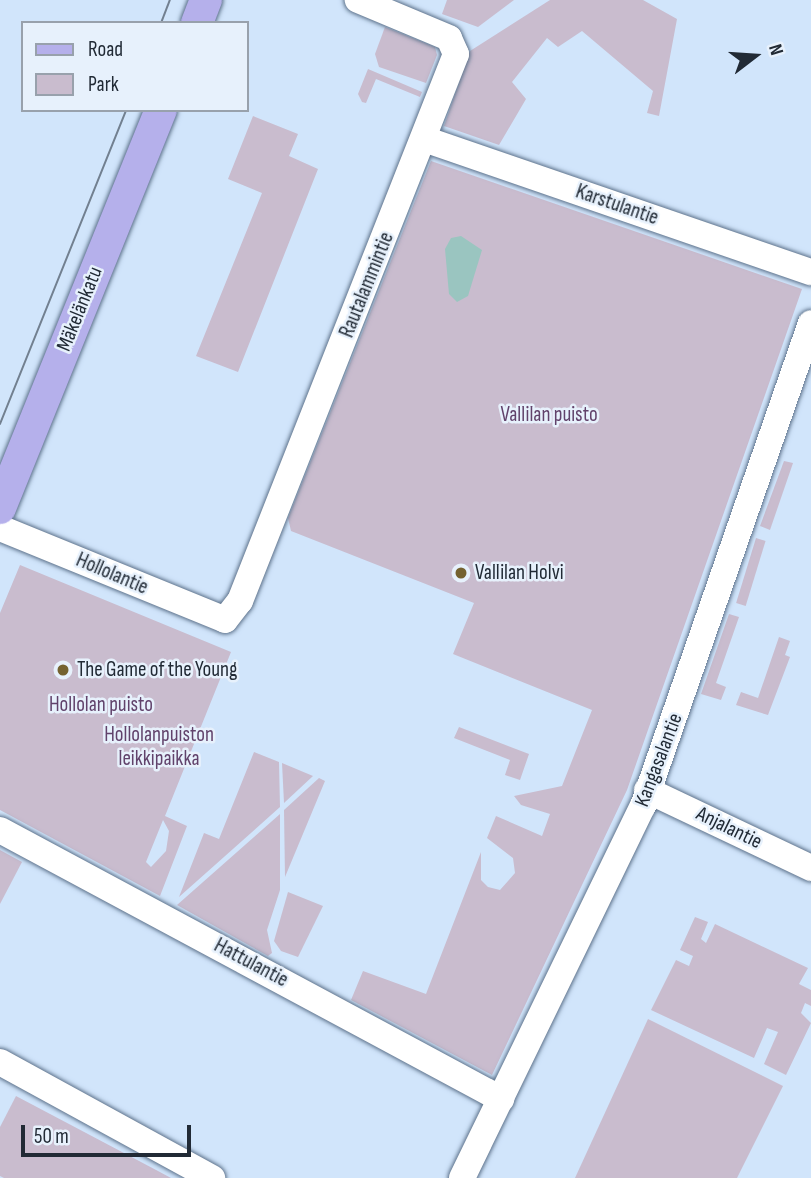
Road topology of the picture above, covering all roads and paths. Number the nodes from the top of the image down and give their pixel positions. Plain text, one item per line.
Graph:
1 (206, 0) edge
2 (358, 0) edge
3 (198, 21) edge
4 (160, 112) edge
5 (424, 139) junction
6 (811, 272) edge
7 (811, 323) edge
8 (0, 508) edge
9 (0, 528) edge
10 (225, 620) joint
11 (648, 790) junction
12 (0, 830) edge
13 (811, 868) edge
14 (0, 1062) edge
15 (501, 1099) junction
16 (212, 1178) edge
17 (462, 1178) edge

1 - 3 main road
2 - 5 street, Rautalammintie
4 - 8 main road, Mäkelänkatu
5 - 6 street, Karstulantie
5 - 10 street, Rautalammintie
7 - 11 street, Kangasalantie
9 - 10 street, Hollolantie
11 - 13 street, Anjalantie
11 - 15 street, Kangasalantie
12 - 15 street, Hattulantie
14 - 16 street
15 - 17 street, Kangasalantie

